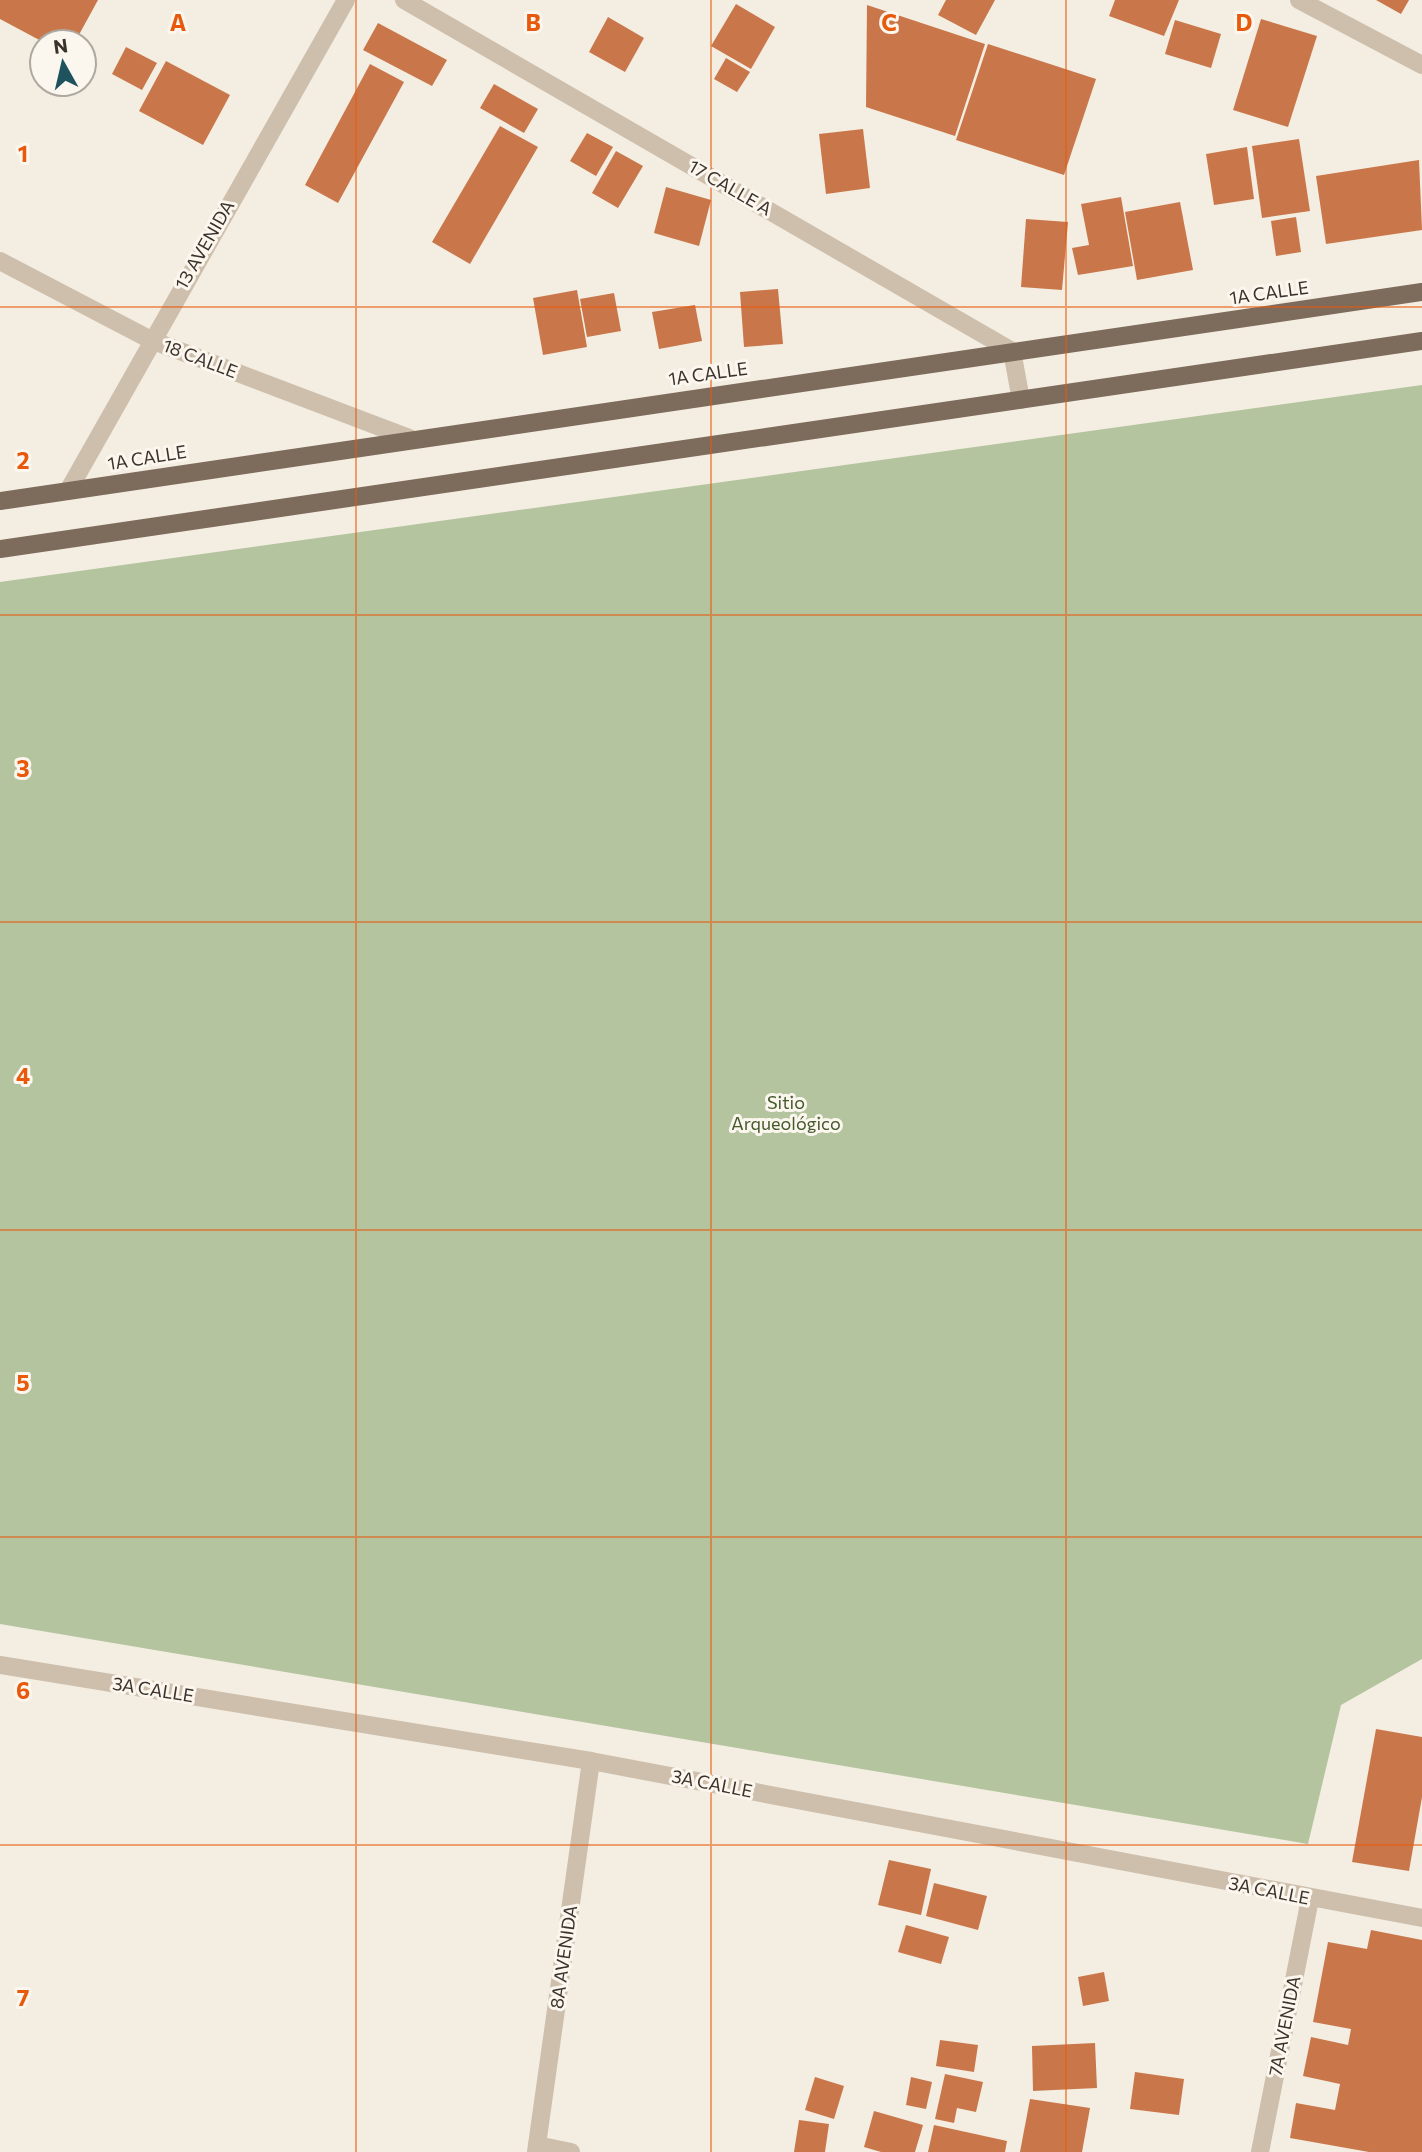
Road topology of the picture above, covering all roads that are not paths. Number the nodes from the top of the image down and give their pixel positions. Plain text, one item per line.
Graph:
1 (346, 0) edge
2 (404, 0) edge
3 (1299, 0) edge
4 (1422, 65) edge
5 (0, 261) edge
6 (1422, 292) edge
7 (151, 340) junction
8 (1422, 341) edge
9 (1012, 351) junction
10 (1021, 400) junction
11 (409, 438) junction
12 (68, 491) junction
13 (0, 501) edge
14 (0, 549) edge
15 (0, 1665) edge
16 (591, 1761) junction
17 (1310, 1899) junction
18 (1422, 1918) edge
19 (537, 2149) edge
20 (571, 2152) edge
21 (1260, 2152) edge

1 - 7 street, 13 AVENIDA
2 - 9 street, 17 CALLE A
3 - 4 street
5 - 7 street, 18 CALLE
6 - 9 main road, 1A CALLE
7 - 11 street, 18 CALLE
7 - 12 street, 13 AVENIDA
8 - 10 main road
9 - 10 street
9 - 11 main road, 1A CALLE
10 - 14 main road
11 - 12 main road, 1A CALLE
12 - 13 main road, 1A CALLE
15 - 16 street, 3A CALLE
16 - 17 street, 3A CALLE
16 - 19 street, 8A AVENIDA
17 - 18 street, 3A CALLE
17 - 21 street, 7A AVENIDA
19 - 20 street

